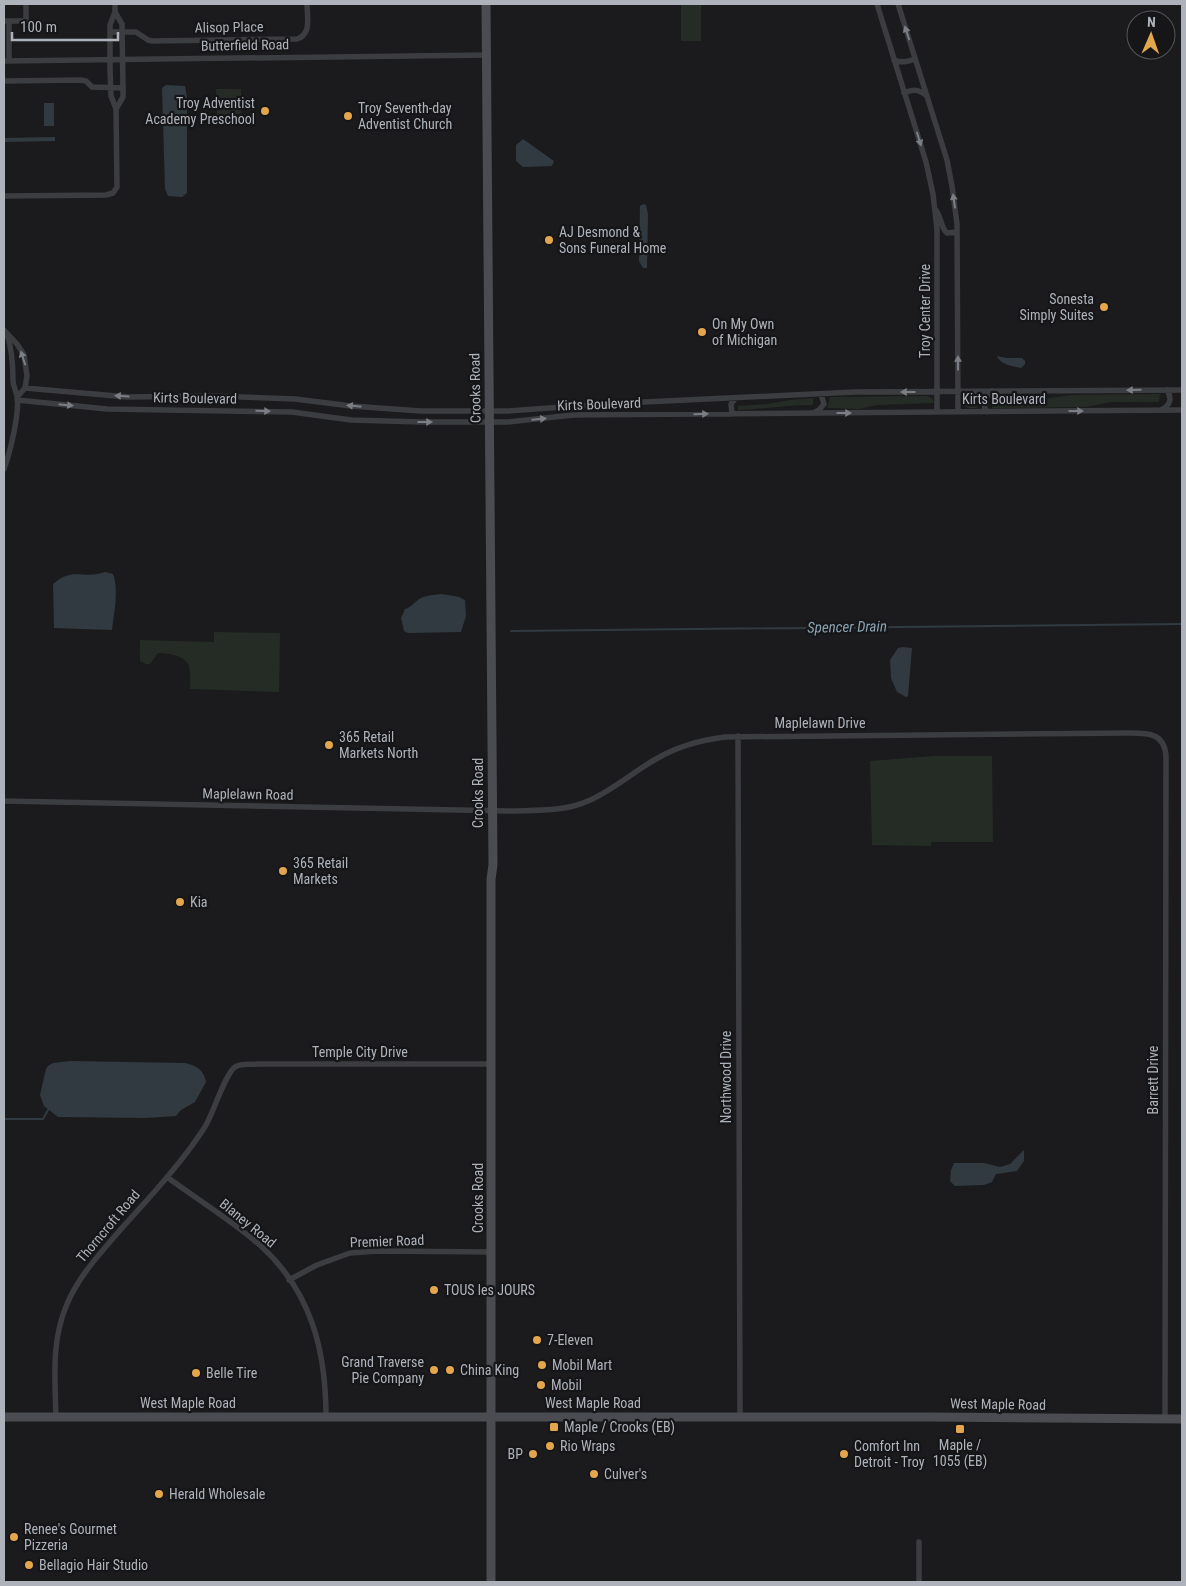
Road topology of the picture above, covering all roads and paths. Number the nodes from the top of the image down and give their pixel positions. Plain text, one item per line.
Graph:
1 (26, 4) edge
2 (115, 4) edge
3 (307, 4) edge
4 (486, 4) edge
5 (877, 4) edge
6 (898, 4) edge
7 (115, 12) junction
8 (6, 21) edge
9 (110, 32) junction
10 (123, 32) junction
11 (486, 56) junction
12 (123, 59) junction
13 (915, 59) junction
14 (110, 60) junction
15 (894, 60) junction
16 (6, 61) edge
17 (4, 81) edge
18 (110, 88) junction
19 (124, 88) junction
20 (904, 93) junction
21 (927, 96) junction
22 (116, 109) junction
23 (4, 196) edge
24 (935, 209) junction
25 (957, 232) junction
26 (5, 332) edge
27 (25, 388) junction
28 (1167, 390) junction
29 (1182, 390) edge
30 (992, 391) junction
31 (938, 392) junction
32 (958, 392) junction
33 (821, 394) junction
34 (18, 398) junction
35 (736, 398) junction
36 (1182, 410) edge
37 (490, 411) junction
38 (1160, 411) junction
39 (938, 412) junction
40 (958, 412) junction
41 (987, 412) junction
42 (813, 413) junction
43 (732, 414) junction
44 (490, 422) junction
45 (4, 469) edge
46 (738, 736) junction
47 (1163, 742) joint
48 (4, 801) edge
49 (492, 810) junction
50 (492, 1064) junction
51 (231, 1071) joint
52 (166, 1177) junction
53 (492, 1252) junction
54 (289, 1280) junction
55 (491, 1416) junction
56 (4, 1417) edge
57 (56, 1417) junction
58 (326, 1417) junction
59 (740, 1417) junction
60 (1164, 1419) junction
61 (1182, 1419) edge
62 (919, 1542) dead end
63 (491, 1582) edge
64 (919, 1582) edge

1 - 8 street
2 - 7 street
3 - 10 street, Alisop Place
4 - 11 main road, Crooks Road
5 - 15 street, Troy Center Drive
13 -> 6 street
7 - 9 street
7 - 10 street
8 - 16 street
9 - 10 street, Alisop Place
9 - 14 street
10 - 12 street
11 - 12 street, Butterfield Road
11 - 37 main road, Crooks Road
12 - 14 street, Butterfield Road
12 - 19 street
13 - 15 street
13 - 21 street
14 - 16 street, Butterfield Road
14 - 18 street
15 - 20 street, Troy Center Drive
17 - 18 street
18 - 19 street
18 - 22 street
19 - 22 street
20 - 21 street
20 -> 24 street, Troy Center Drive
25 -> 21 street
22 - 23 street
24 - 25 street, Troy Center Drive
24 - 31 street, Troy Center Drive
32 -> 25 street
27 -> 26 street
26 - 34 street
27 - 34 street
37 -> 27 street, Kirts Boulevard
28 - 29 street, Kirts Boulevard
28 -> 30 street, Kirts Boulevard
28 - 38 street
30 - 32 street, Kirts Boulevard
30 - 41 street
31 - 32 street, Kirts Boulevard
31 -> 33 street, Kirts Boulevard
31 - 39 street, Troy Center Drive
32 - 40 street
33 - 35 street, Kirts Boulevard
33 - 42 street
34 -> 44 street, Kirts Boulevard
34 - 45 street
35 - 37 street, Kirts Boulevard
35 - 43 street
36 - 38 street, Kirts Boulevard
37 - 44 main road, Crooks Road
41 -> 38 street, Kirts Boulevard
39 - 40 street, Kirts Boulevard
42 -> 39 street, Kirts Boulevard
40 - 41 street, Kirts Boulevard
42 - 43 street, Kirts Boulevard
44 -> 43 street, Kirts Boulevard
44 - 49 main road, Crooks Road
46 - 47 street, Maplelawn Drive
46 - 49 street, Maplelawn Drive
46 - 59 street, Northwood Drive
47 - 60 street, Barrett Drive
48 - 49 street, Maplelawn Road
49 - 50 main road, Crooks Road
50 - 51 street, Temple City Drive
50 - 53 main road, Crooks Road
51 - 52 street, Thorncroft Road
52 - 54 street, Blaney Road
52 - 57 street, Thorncroft Road
53 - 54 street, Premier Road
53 - 55 main road, Crooks Road
54 - 58 street, Blaney Road
55 - 58 main road, West Maple Road
55 - 59 main road, West Maple Road
55 - 63 main road, Crooks Road
56 - 57 main road, West Maple Road
57 - 58 main road, West Maple Road
59 - 60 main road, West Maple Road
60 - 61 main road, West Maple Road
62 - 64 street

